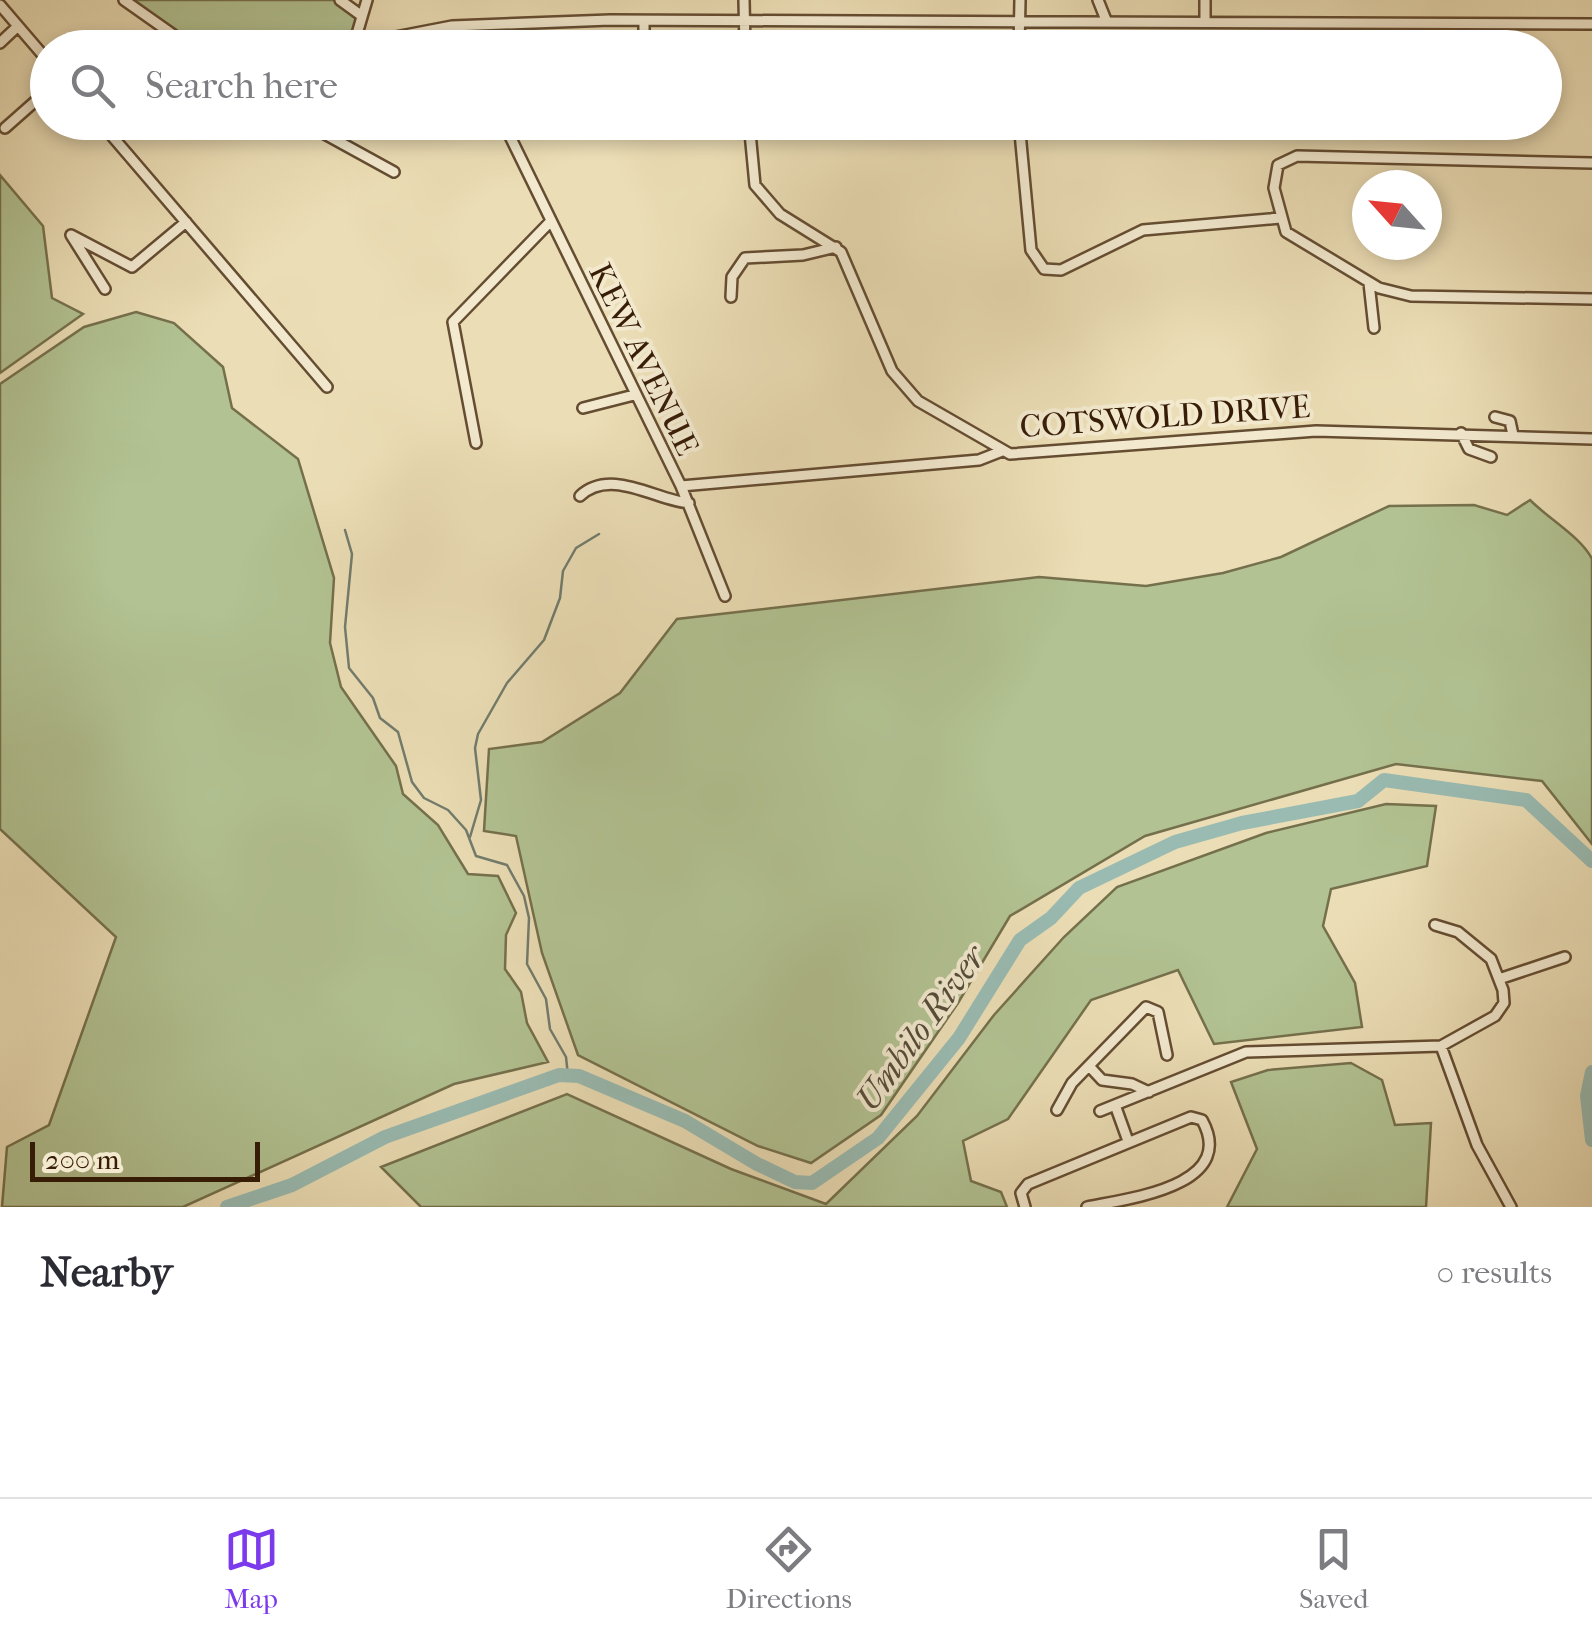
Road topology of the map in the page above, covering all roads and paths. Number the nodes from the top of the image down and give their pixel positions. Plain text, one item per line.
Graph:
1 (124, 0) edge
2 (340, 0) edge
3 (367, 0) edge
4 (744, 0) edge
5 (1020, 0) edge
6 (1098, 0) edge
7 (1205, 0) edge
8 (0, 5) edge
9 (362, 16) junction
10 (1106, 20) junction
11 (1205, 20) junction
12 (644, 21) junction
13 (744, 21) junction
14 (1019, 21) junction
15 (1592, 24) edge
16 (18, 26) junction
17 (452, 26) junction
18 (166, 30) edge
19 (358, 30) edge
20 (430, 30) edge
21 (454, 30) edge
22 (644, 30) edge
23 (744, 30) edge
24 (1019, 30) edge
25 (30, 40) edge
26 (0, 42) edge
27 (30, 106) edge
28 (5, 128) dead end
29 (115, 140) edge
30 (336, 140) edge
31 (511, 140) edge
32 (750, 140) edge
33 (1022, 140) edge
34 (1592, 163) edge
35 (394, 172) dead end
36 (1280, 218) junction
37 (186, 222) junction
38 (550, 222) junction
39 (836, 247) junction
40 (1369, 283) junction
41 (105, 289) dead end
42 (731, 297) dead end
43 (1592, 298) edge
44 (1374, 328) dead end
45 (327, 387) dead end
46 (634, 396) junction
47 (583, 408) dead end
48 (1495, 417) dead end
49 (1461, 433) junction
50 (1512, 435) junction
51 (1592, 439) edge
52 (476, 443) dead end
53 (1002, 451) junction
54 (1491, 457) dead end
55 (681, 486) junction
56 (580, 496) dead end
57 (689, 503) junction
58 (726, 596) dead end
59 (1435, 925) dead end
60 (1565, 957) dead end
61 (1500, 980) junction
62 (1441, 1046) junction
63 (1167, 1055) dead end
64 (1089, 1066) junction
65 (1150, 1092) junction
66 (1116, 1105) junction
67 (1057, 1110) dead end
68 (1100, 1112) dead end
69 (1128, 1141) junction
70 (1025, 1207) edge
71 (1087, 1207) edge
72 (1512, 1207) edge

1 - 18 street
2 - 9 street
3 - 9 street
4 - 13 street
5 - 14 street
6 - 10 street
7 - 11 street
8 - 16 street
9 - 19 street
10 - 11 street
10 - 14 street
11 - 15 street
12 - 13 street
12 - 17 street
12 - 22 street
13 - 14 street
13 - 23 street
14 - 24 street
16 - 25 street
16 - 26 street
17 - 20 street
17 - 21 street
27 - 28 street
29 - 37 street
30 - 35 street
31 - 38 street, KEW AVENUE
32 - 39 street
33 - 36 street
34 - 36 street
36 - 40 street
37 - 41 street
37 - 45 street
38 - 46 street, KEW AVENUE
38 - 52 street
39 - 42 street
39 - 53 street, COTSWOLD DRIVE
40 - 43 street
40 - 44 street
46 - 47 street
46 - 55 street, KEW AVENUE
48 - 50 street
49 - 50 street, COTSWOLD DRIVE
49 - 53 street, COTSWOLD DRIVE
49 - 54 street
50 - 51 street, COTSWOLD DRIVE
53 - 55 street, KEW AVENUE
55 - 57 street
56 - 57 street
57 - 58 street
59 - 61 street
60 - 61 street
61 - 62 street
62 - 65 street
62 - 72 street
63 - 64 street
64 - 65 street
64 - 67 street
65 - 66 street
66 - 68 street
66 - 69 street
69 - 70 street
69 - 71 street

